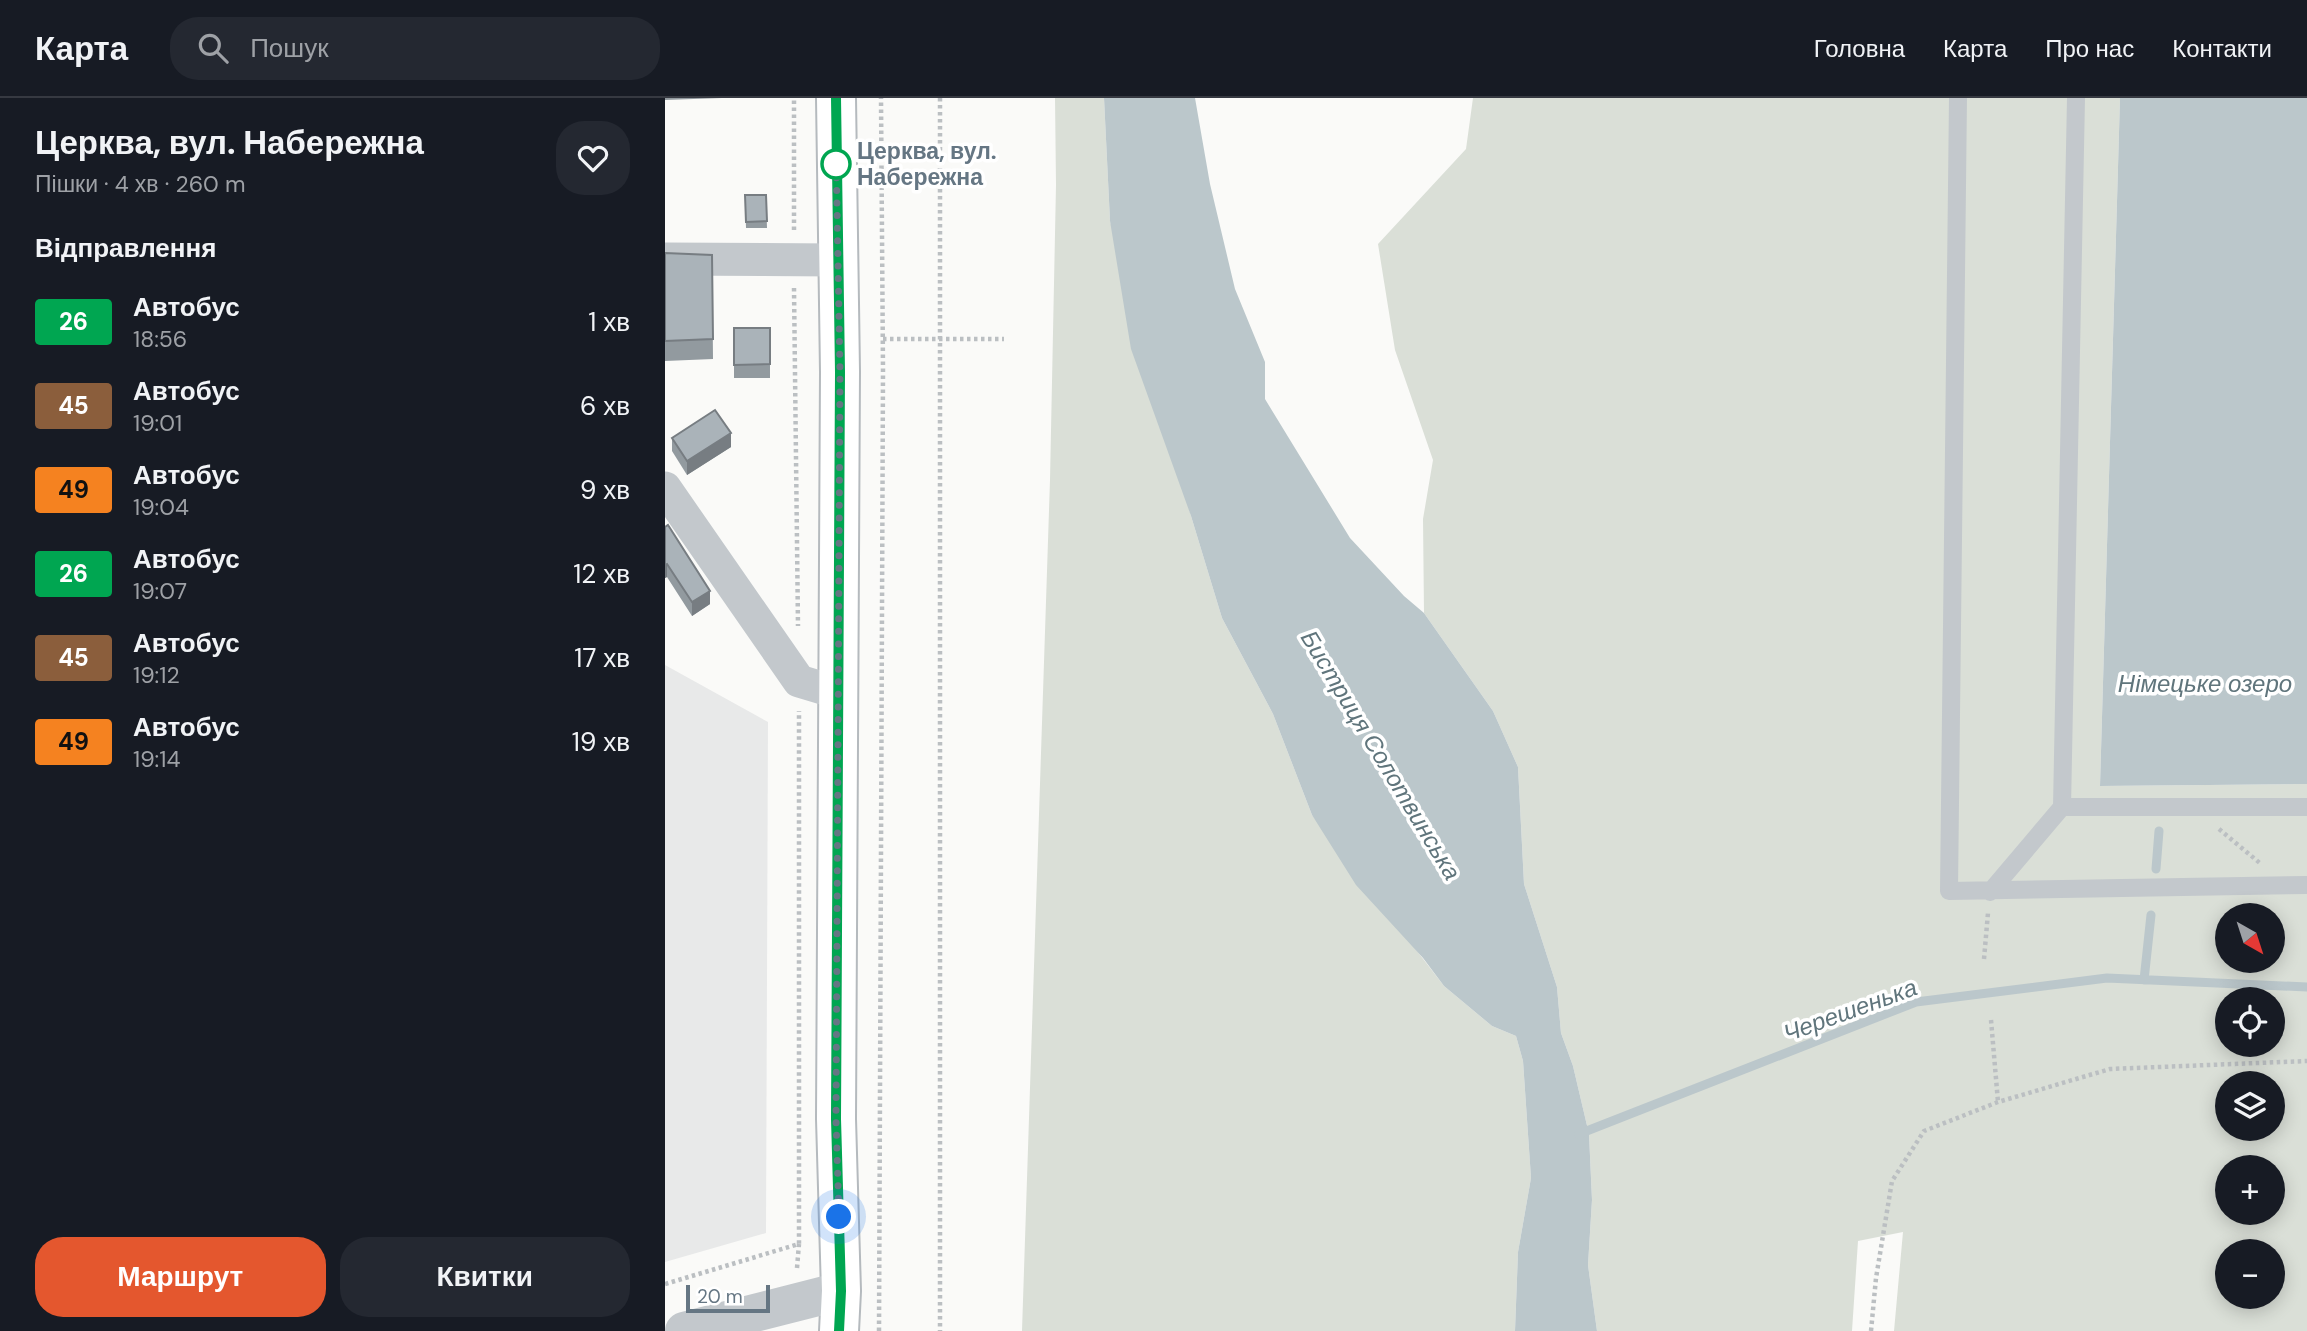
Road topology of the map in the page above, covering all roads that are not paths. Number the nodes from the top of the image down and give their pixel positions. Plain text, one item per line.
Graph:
1 (836, 98) edge
2 (1958, 98) edge
3 (2076, 98) edge
4 (665, 259) edge
5 (837, 260) junction
6 (665, 488) edge
7 (839, 693) junction
8 (2063, 807) junction
9 (2307, 807) edge
10 (2307, 885) edge
11 (1990, 892) junction
12 (841, 1291) junction
13 (684, 1331) edge
14 (839, 1331) edge

1 - 5 main road
2 - 11 lane
3 - 8 lane
4 - 5 street
5 - 7 main road
6 - 7 street
7 - 12 main road
8 - 9 lane
8 - 11 lane
10 - 11 lane
12 - 13 street
12 - 14 main road

